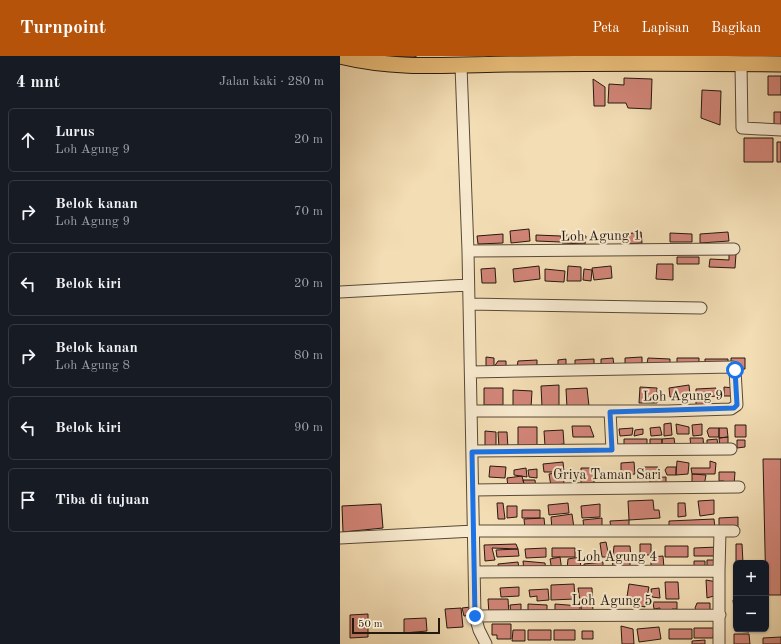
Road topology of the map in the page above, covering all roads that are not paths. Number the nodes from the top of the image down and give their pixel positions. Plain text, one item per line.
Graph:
1 (340, 56) edge
2 (362, 58) edge
3 (498, 60) edge
4 (602, 60) edge
5 (724, 60) edge
6 (419, 61) edge
7 (741, 64) junction
8 (781, 64) edge
9 (461, 66) junction
10 (781, 130) edge
11 (734, 249) dead end
12 (468, 252) junction
13 (468, 285) junction
14 (340, 292) edge
15 (469, 304) junction
16 (701, 308) dead end
17 (471, 372) junction
18 (471, 411) junction
19 (610, 412) junction
20 (731, 449) dead end
21 (612, 450) junction
22 (472, 452) junction
23 (739, 487) dead end
24 (474, 490) junction
25 (474, 531) junction
26 (720, 531) junction
27 (734, 531) dead end
28 (340, 538) edge
29 (719, 571) junction
30 (475, 572) junction
31 (720, 615) junction
32 (475, 616) junction
33 (486, 644) edge
34 (719, 644) edge

1 - 2 main road
2 - 6 main road
3 - 4 main road
3 - 9 main road
4 - 5 main road
5 - 7 main road
6 - 9 main road
7 - 8 main road
7 - 10 street
9 - 12 street
11 - 12 street, Loh Agung 1
12 - 13 street
13 - 14 street
13 - 15 street
15 - 16 street
15 - 17 street
17 - 18 street
17 - 19 street, Loh Agung 9
18 - 19 street, Loh Agung 9
18 - 22 street
19 - 21 street
20 - 21 street
21 - 22 street
22 - 24 street
23 - 24 street, Griya Taman Sari
24 - 25 street
25 - 26 street, Loh Agung 4
25 - 28 street, Loh Agung 4
25 - 30 street
26 - 27 street, Loh Agung 4
26 - 29 street
29 - 30 street, Loh Agung 4
29 - 31 street
30 - 32 street
31 - 32 street, Loh Agung 5
31 - 34 street
32 - 33 street

